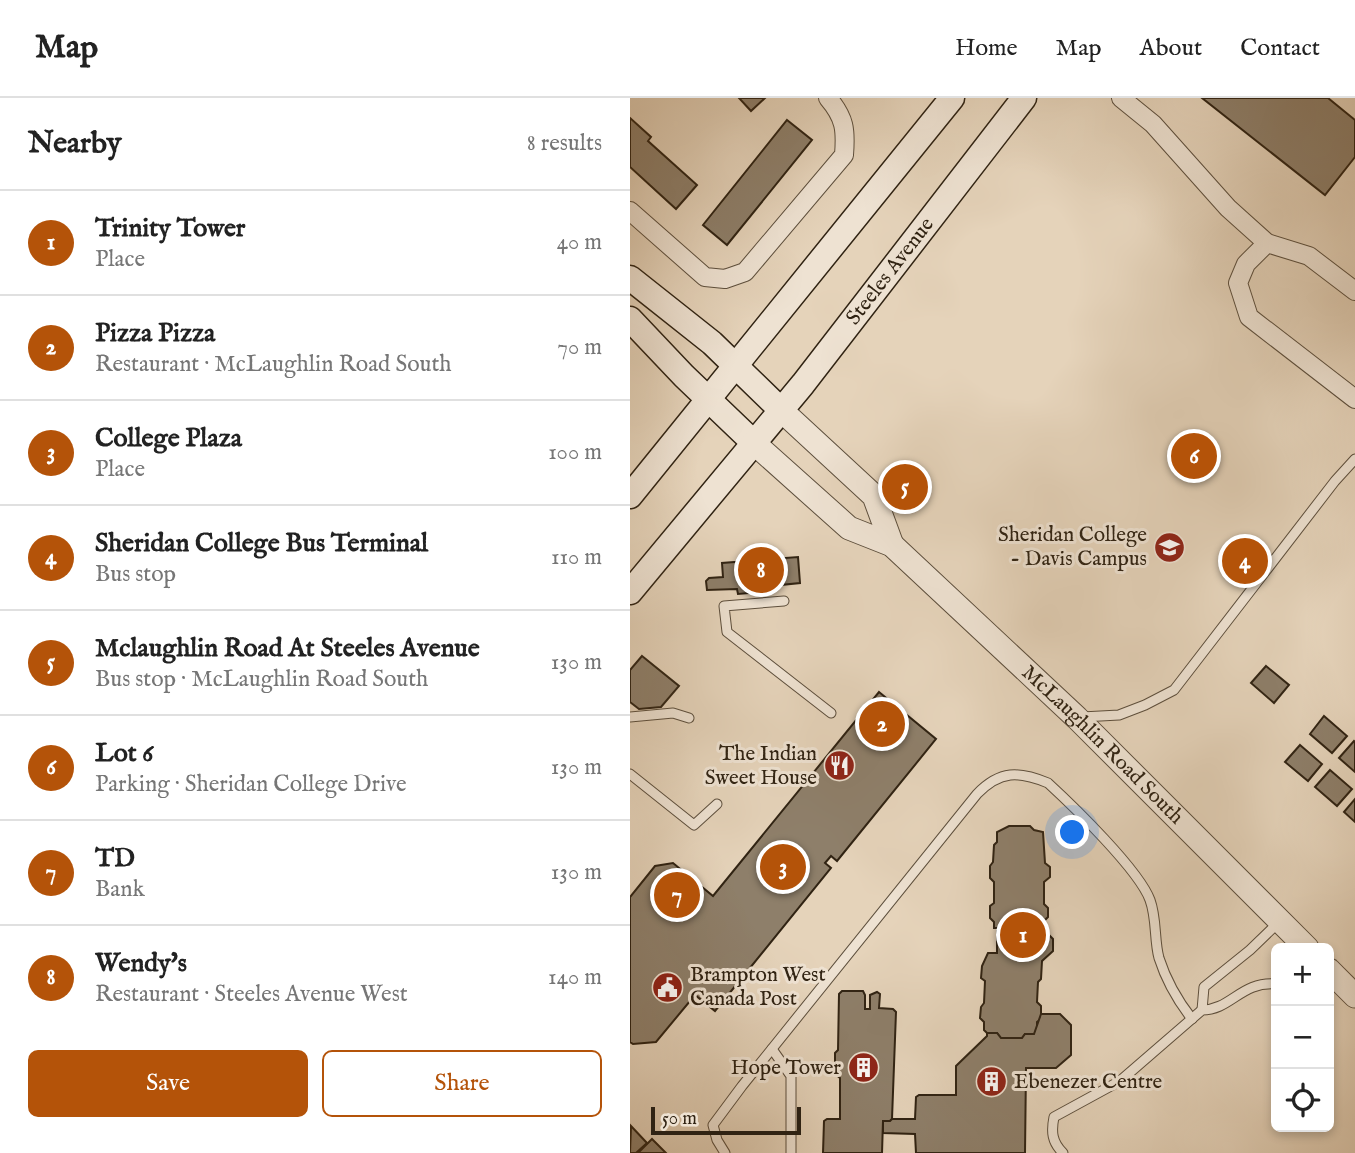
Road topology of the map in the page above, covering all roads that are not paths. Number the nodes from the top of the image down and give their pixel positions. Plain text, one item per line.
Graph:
1 (828, 98) edge
2 (952, 98) edge
3 (1024, 98) edge
4 (1121, 98) edge
5 (630, 211) edge
6 (1267, 243) junction
7 (630, 278) edge
8 (1355, 291) edge
9 (630, 319) edge
10 (735, 365) junction
11 (708, 399) junction
12 (1355, 399) edge
13 (781, 411) junction
14 (754, 443) junction
15 (1355, 459) edge
16 (630, 496) edge
17 (892, 545) junction
18 (630, 592) edge
19 (784, 601) dead end
20 (831, 713) dead end
21 (630, 717) edge
22 (690, 718) dead end
23 (1077, 718) junction
24 (630, 774) edge
25 (717, 804) dead end
26 (1280, 921) junction
27 (1302, 943) edge
28 (1271, 984) edge
29 (1202, 1010) junction
30 (1192, 1019) junction
31 (772, 1049) junction
32 (725, 1153) edge
33 (791, 1153) edge
34 (1063, 1153) edge

1 - 5 street
2 - 10 main road
3 - 13 main road, Steeles Avenue
4 - 6 street
6 - 8 street
6 - 12 street
7 - 10 main road, McLaughlin Road South
9 - 11 main road, McLaughlin Road South
10 - 11 main road
10 - 13 main road, McLaughlin Road South
11 - 14 main road, McLaughlin Road South
11 - 16 main road
13 - 14 main road, Steeles Avenue
13 - 17 street, McLaughlin Road South
14 - 17 street, McLaughlin Road South
14 - 18 main road, Steeles Avenue
15 - 23 lane
17 - 23 street, McLaughlin Road South
19 - 20 lane
21 - 22 lane
23 - 26 street, McLaughlin Road South
24 - 25 lane
26 - 27 street, McLaughlin Road South
26 - 29 lane
28 - 29 lane
29 - 30 lane
30 - 31 lane
30 - 34 lane
31 - 32 lane
31 - 33 lane

